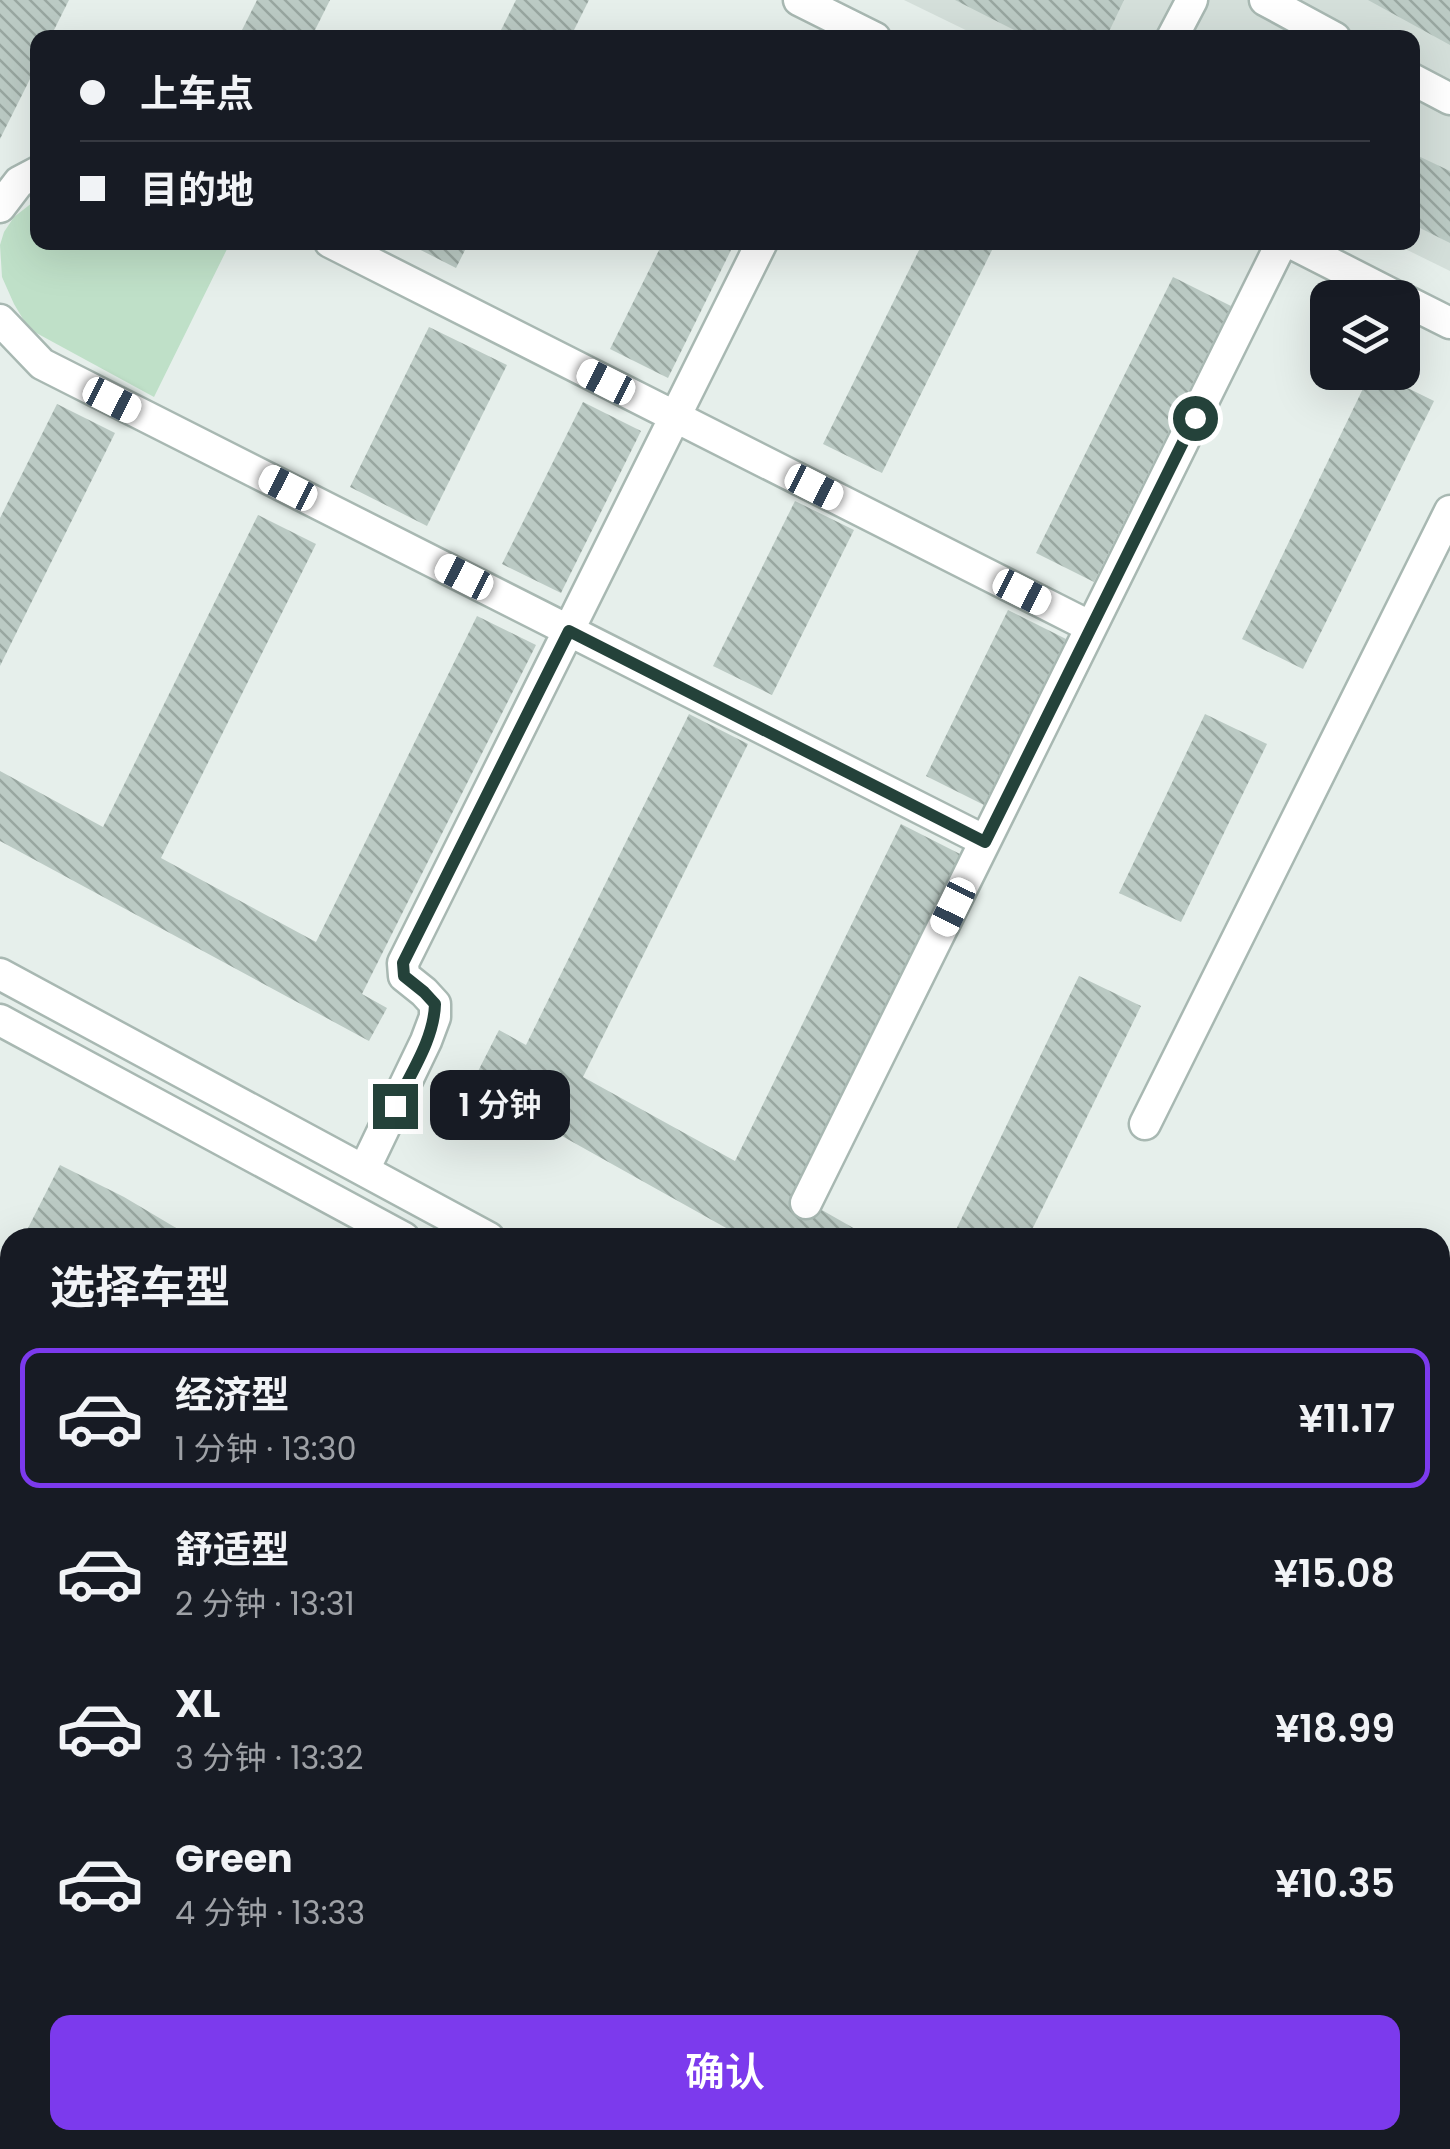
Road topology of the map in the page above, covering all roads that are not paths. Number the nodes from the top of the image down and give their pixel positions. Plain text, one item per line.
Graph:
1 (799, 0) edge
2 (1192, 0) edge
3 (1265, 0) edge
4 (859, 30) edge
5 (1176, 30) edge
6 (1320, 30) edge
7 (1420, 83) edge
8 (1450, 100) edge
9 (30, 176) edge
10 (2, 200) edge
11 (346, 250) edge
12 (758, 250) edge
13 (1281, 250) edge
14 (1302, 250) edge
15 (1364, 280) edge
16 (1420, 308) edge
17 (0, 320) edge
18 (1450, 323) edge
19 (675, 417) junction
20 (1450, 510) edge
21 (1091, 628) junction
22 (569, 631) junction
23 (985, 842) junction
24 (0, 974) edge
25 (0, 1020) edge
26 (1146, 1124) dead end
27 (364, 1170) junction
28 (806, 1203) dead end
29 (385, 1228) edge
30 (471, 1228) edge

1 - 4 street
2 - 5 street
3 - 6 street
7 - 8 street
9 - 10 street
11 - 19 street
12 - 19 street
13 - 21 street
14 - 15 street
16 - 18 street
17 - 22 street
19 - 21 street
19 - 22 street
20 - 26 street
21 - 23 street
22 - 23 street
22 - 27 street
23 - 28 street
24 - 27 street
25 - 29 street
27 - 30 street

